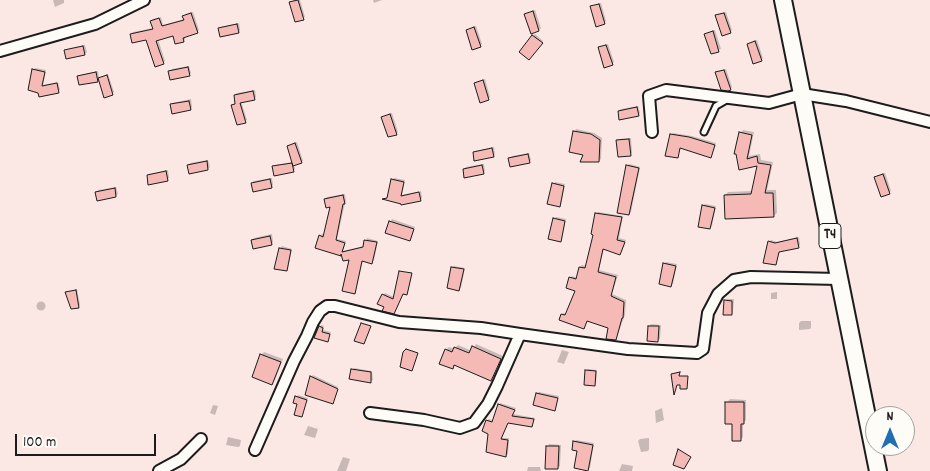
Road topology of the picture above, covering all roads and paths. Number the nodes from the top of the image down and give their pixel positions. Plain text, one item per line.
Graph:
1 (144, 0) edge
2 (783, 0) edge
3 (0, 51) edge
4 (802, 94) junction
5 (728, 98) junction
6 (930, 122) edge
7 (652, 132) dead end
8 (704, 132) dead end
9 (838, 279) junction
10 (520, 334) junction
11 (370, 412) dead end
12 (201, 439) dead end
13 (255, 450) dead end
14 (160, 471) edge
15 (878, 471) edge

1 - 3 street
2 - 4 highway, T4
4 - 5 street
4 - 6 street
4 - 9 highway, T4
5 - 7 street
5 - 8 lane
9 - 10 street
9 - 15 highway, T4
10 - 11 street
10 - 13 street
12 - 14 street

